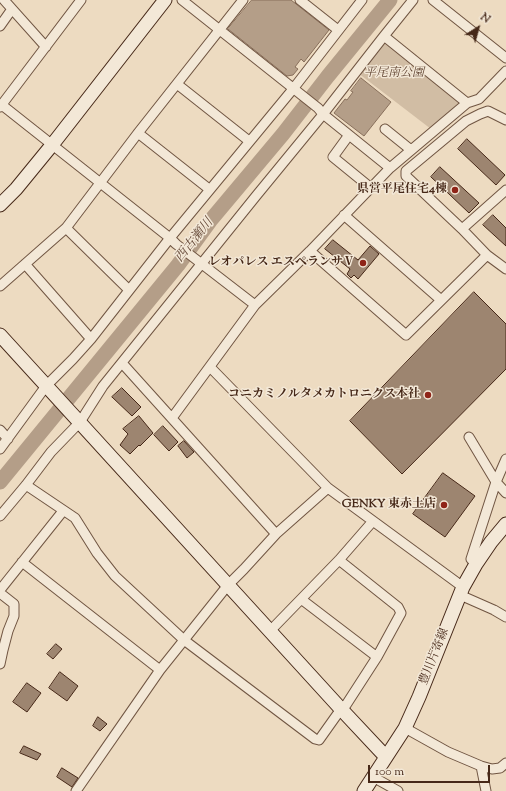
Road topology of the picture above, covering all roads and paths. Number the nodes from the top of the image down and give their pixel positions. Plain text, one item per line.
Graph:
1 (4, 0) edge
2 (166, 0) edge
3 (182, 0) edge
4 (243, 0) edge
5 (300, 0) edge
6 (362, 0) edge
7 (413, 0) edge
8 (433, 0) edge
9 (77, 2) edge
10 (12, 9) junction
11 (0, 26) edge
12 (219, 30) junction
13 (338, 30) junction
14 (384, 36) junction
15 (46, 47) junction
16 (506, 58) edge
17 (506, 71) edge
18 (177, 84) junction
19 (296, 91) junction
20 (467, 103) junction
21 (1, 106) edge
22 (320, 111) junction
23 (506, 120) edge
24 (385, 130) dead end
25 (138, 133) junction
26 (349, 135) junction
27 (249, 141) junction
28 (52, 145) junction
29 (411, 150) junction
30 (390, 168) junction
31 (100, 182) junction
32 (371, 188) junction
33 (209, 189) junction
34 (506, 190) edge
35 (0, 205) edge
36 (344, 215) junction
37 (66, 228) junction
38 (462, 230) junction
39 (173, 241) junction
40 (310, 251) junction
41 (487, 255) junction
42 (199, 261) junction
43 (24, 264) junction
44 (506, 269) edge
45 (0, 286) edge
46 (129, 290) junction
47 (441, 300) junction
48 (255, 305) junction
49 (0, 335) edge
50 (91, 339) junction
51 (122, 363) junction
52 (210, 366) junction
53 (46, 386) junction
54 (172, 418) junction
55 (80, 422) junction
56 (0, 430) edge
57 (469, 437) dead end
58 (8, 439) junction
59 (0, 449) edge
60 (506, 459) edge
61 (496, 482) junction
62 (26, 485) junction
63 (328, 488) junction
64 (506, 493) edge
65 (63, 511) junction
66 (0, 516) edge
67 (373, 521) junction
68 (506, 524) edge
69 (276, 534) junction
70 (339, 560) junction
71 (22, 562) junction
72 (476, 564) junction
73 (228, 585) junction
74 (0, 591) edge
75 (462, 591) junction
76 (301, 599) junction
77 (506, 616) edge
78 (270, 631) junction
79 (184, 640) junction
80 (377, 657) junction
81 (0, 664) edge
82 (160, 670) junction
83 (341, 709) junction
84 (404, 728) junction
85 (386, 757) junction
86 (506, 763) edge
87 (481, 766) junction
88 (373, 777) junction
89 (76, 791) edge
90 (364, 791) edge
91 (398, 791) edge
92 (486, 791) edge

1 - 10 street
2 - 28 street
3 - 12 street
4 - 12 street
5 - 13 street
6 - 13 street
7 - 14 street
8 - 16 street
9 - 15 street
10 - 11 street
10 - 15 street
12 - 18 street
12 - 19 street
13 - 19 street
14 - 20 street
14 - 22 street
15 - 21 street
17 - 20 street
18 - 25 street
18 - 27 street
19 - 22 street
19 - 27 street
20 - 29 street
21 - 28 street
22 - 26 street
22 - 42 street
23 - 38 street
24 - 29 street
25 - 31 street
25 - 33 street
26 - 30 street
26 - 32 street
27 - 33 street
28 - 31 street
28 - 35 street
29 - 30 street
30 - 32 street
31 - 37 street
31 - 39 street
32 - 36 street
33 - 39 street
34 - 38 street
36 - 40 street
36 - 47 street
37 - 43 street
37 - 46 street
38 - 41 street
39 - 42 street
39 - 46 street
40 - 47 street
40 - 48 street
41 - 44 street
41 - 47 street
42 - 48 street
42 - 51 street
43 - 45 street
43 - 50 street
46 - 50 street
48 - 52 street
49 - 53 street
50 - 53 street
51 - 54 street
51 - 55 street
52 - 54 street
52 - 63 street
53 - 55 street
53 - 58 street
54 - 69 street
55 - 62 street
55 - 73 street
56 - 58 street
57 - 61 street
58 - 59 street
60 - 61 street
61 - 64 street
61 - 72 street
62 - 65 street
62 - 66 street
63 - 67 street
63 - 69 street
65 - 71 street
65 - 79 street
67 - 70 street
67 - 75 street
68 - 72 street, 豊川片寄線
69 - 73 street
70 - 76 street
70 - 80 street
71 - 74 street
71 - 82 street
72 - 75 street, 豊川片寄線
73 - 78 street
73 - 79 street
74 - 81 street
75 - 77 street
75 - 84 street, 豊川片寄線
76 - 78 street
76 - 80 street
78 - 83 street
79 - 82 street
79 - 83 street
80 - 83 street
82 - 89 street
83 - 85 street
84 - 85 street, 豊川片寄線
84 - 87 street
85 - 88 street, 豊川片寄線
86 - 87 street
87 - 92 street
88 - 90 street, 豊川片寄線
88 - 91 street

